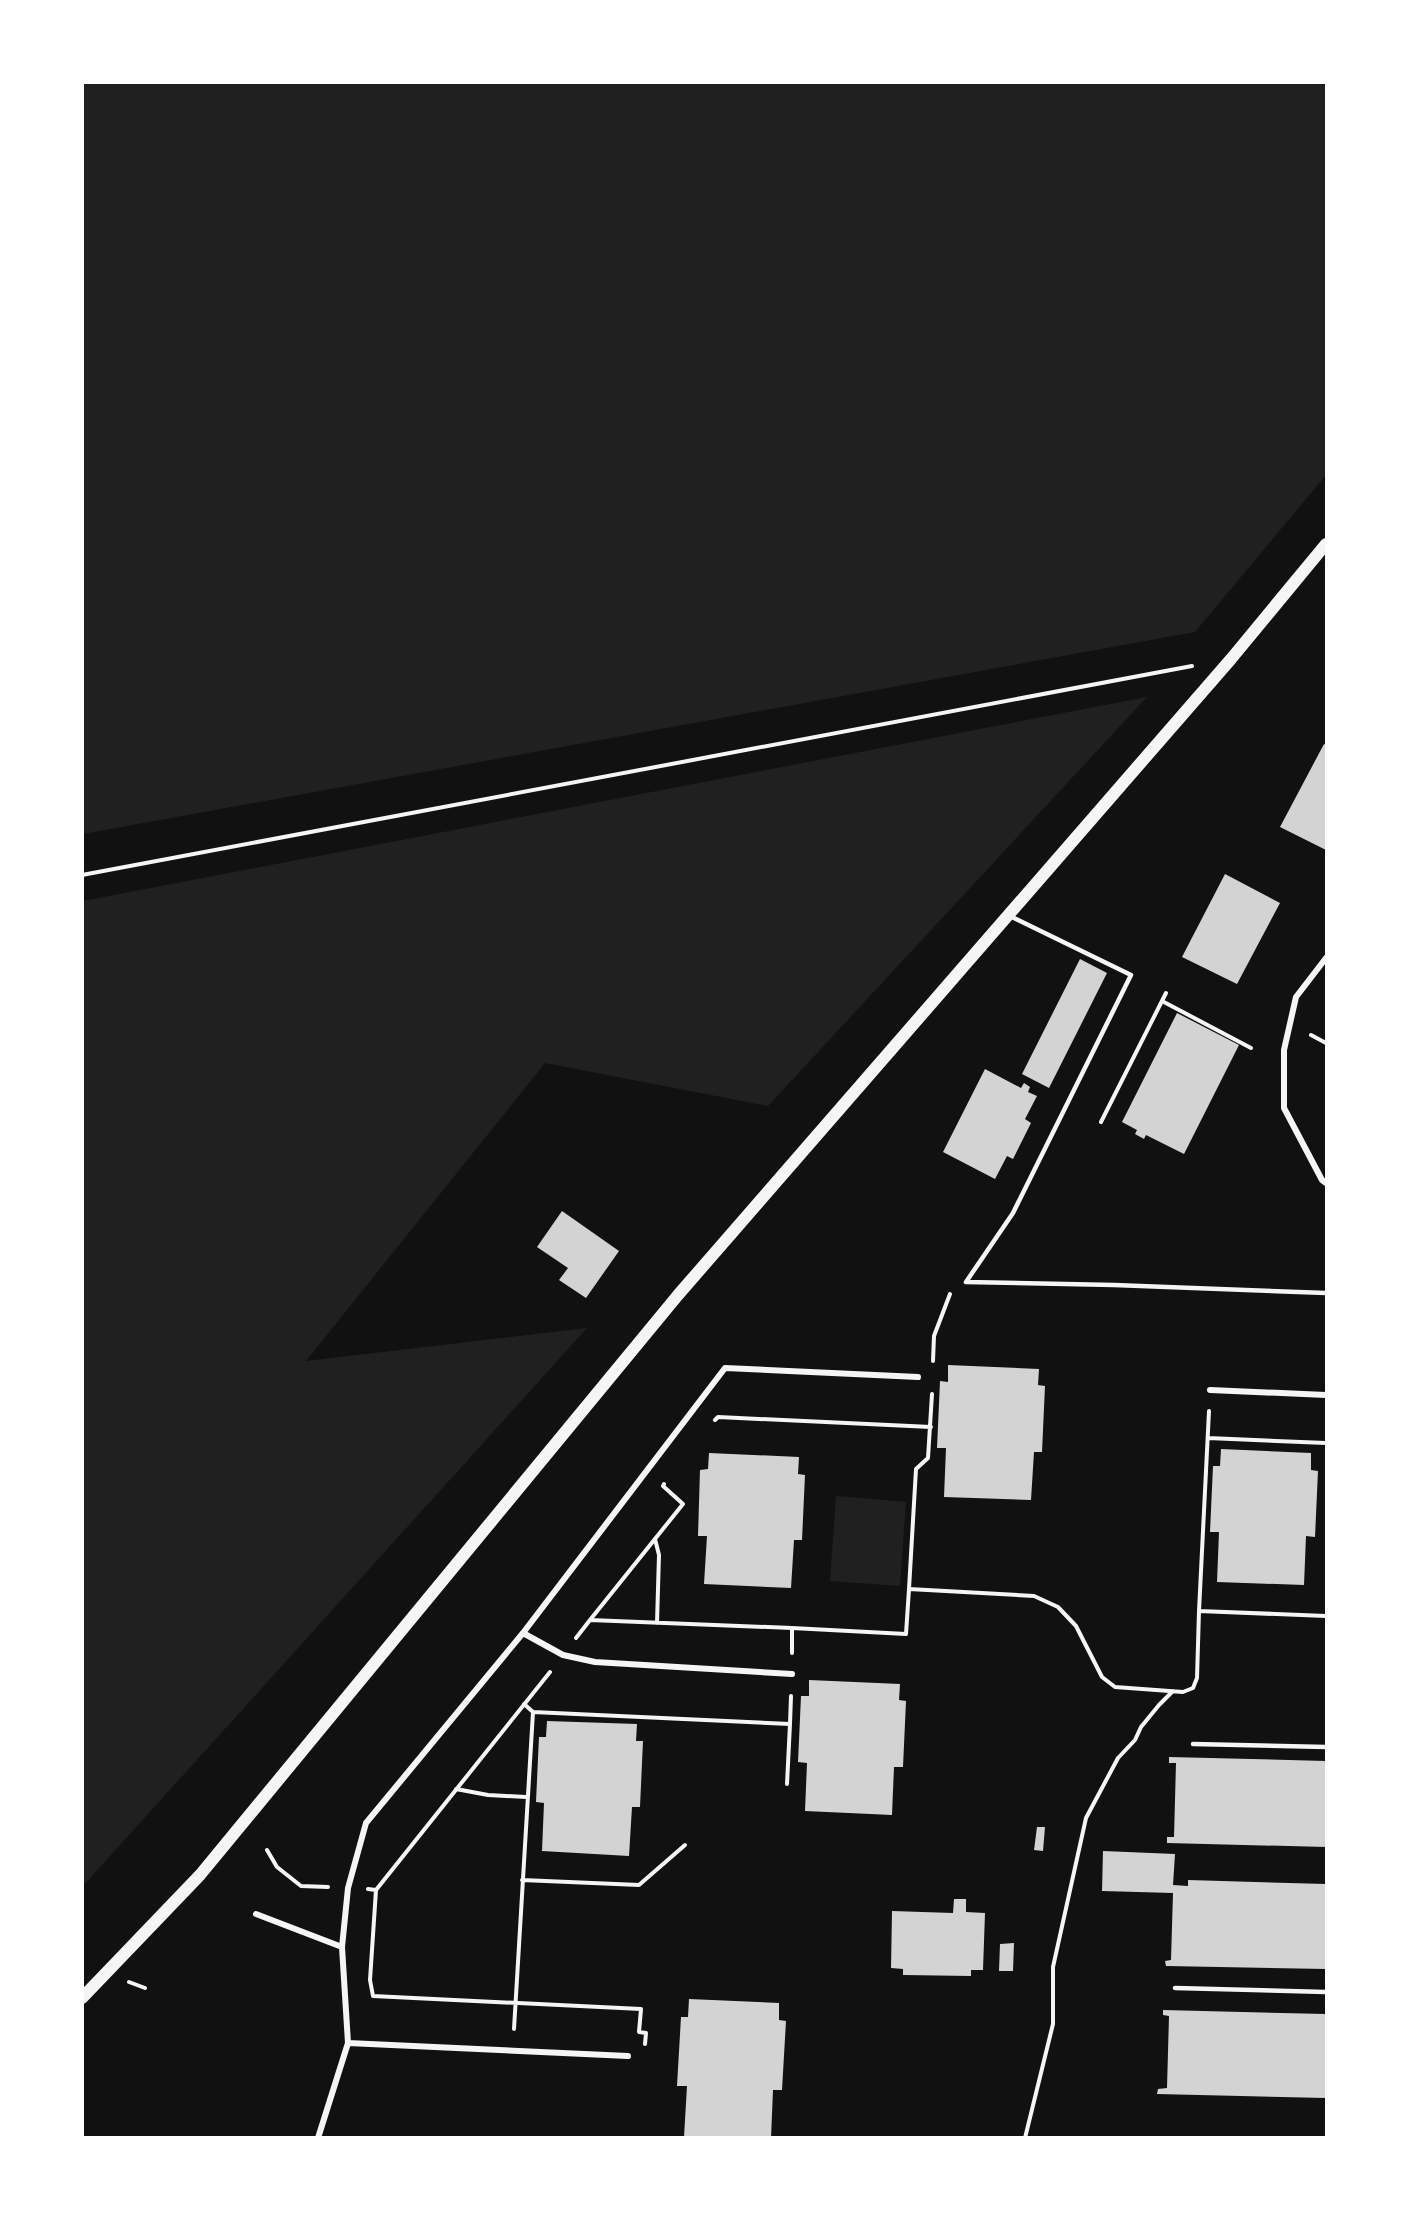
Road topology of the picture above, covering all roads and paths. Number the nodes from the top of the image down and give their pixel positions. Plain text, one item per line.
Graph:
1 (1326, 544) edge
2 (1231, 659) junction
3 (82, 875) edge
4 (1008, 915) junction
5 (1326, 958) edge
6 (1166, 993) dead end
7 (1162, 1001) junction
8 (1311, 1035) dead end
9 (1326, 1043) edge
10 (1251, 1048) dead end
11 (1101, 1122) dead end
12 (1326, 1184) edge
13 (1326, 1293) edge
14 (949, 1294) dead end
15 (918, 1377) joint
16 (933, 1378) junction
17 (1210, 1390) joint
18 (1326, 1395) edge
19 (711, 1425) dead end
20 (931, 1427) junction
21 (1208, 1438) junction
22 (1326, 1443) edge
23 (669, 1478) dead end
24 (656, 1539) junction
25 (909, 1589) junction
26 (1199, 1611) junction
27 (1326, 1616) edge
28 (590, 1620) junction
29 (657, 1623) junction
30 (792, 1628) junction
31 (523, 1634) junction
32 (572, 1643) dead end
33 (792, 1674) junction
34 (547, 1676) dead end
35 (1173, 1691) junction
36 (524, 1704) junction
37 (532, 1712) junction
38 (790, 1724) junction
39 (1193, 1744) dead end
40 (1326, 1747) edge
41 (787, 1784) dead end
42 (456, 1789) junction
43 (526, 1797) junction
44 (685, 1845) dead end
45 (267, 1850) dead end
46 (522, 1880) junction
47 (348, 1888) junction
48 (376, 1890) junction
49 (256, 1914) dead end
50 (342, 1947) junction
51 (1175, 1988) dead end
52 (1326, 1992) edge
53 (82, 1998) edge
54 (515, 2003) junction
55 (348, 2043) junction
56 (512, 2050) junction
57 (628, 2056) joint
58 (318, 2138) edge
59 (1025, 2138) edge

1 - 2 main road
2 - 3 path
2 - 4 main road
4 - 13 lane
4 - 53 main road
5 - 12 street
6 - 7 path
7 - 10 path
7 - 11 path
8 - 9 path
14 - 16 path
15 - 16 path
15 - 31 street
16 - 20 path
17 - 18 street
17 - 21 path
19 - 20 path
20 - 25 path
21 - 22 path
21 - 26 path
23 - 24 path
24 - 28 path
24 - 29 path
25 - 30 path
25 - 35 path
26 - 27 path
26 - 35 path
28 - 29 path
28 - 32 path
29 - 30 path
30 - 33 path
31 - 33 street
31 - 47 street
33 - 38 path
34 - 36 path
35 - 59 path
36 - 37 path
36 - 42 path
37 - 38 path
37 - 43 path
38 - 41 path
39 - 40 lane
42 - 43 path
42 - 48 path
43 - 46 path
44 - 46 path
45 - 47 path
46 - 54 path
47 - 48 path
47 - 50 street
48 - 54 path
49 - 50 street
50 - 55 street
51 - 52 lane
54 - 56 path
54 - 57 path
55 - 56 street
55 - 58 street
56 - 57 street

